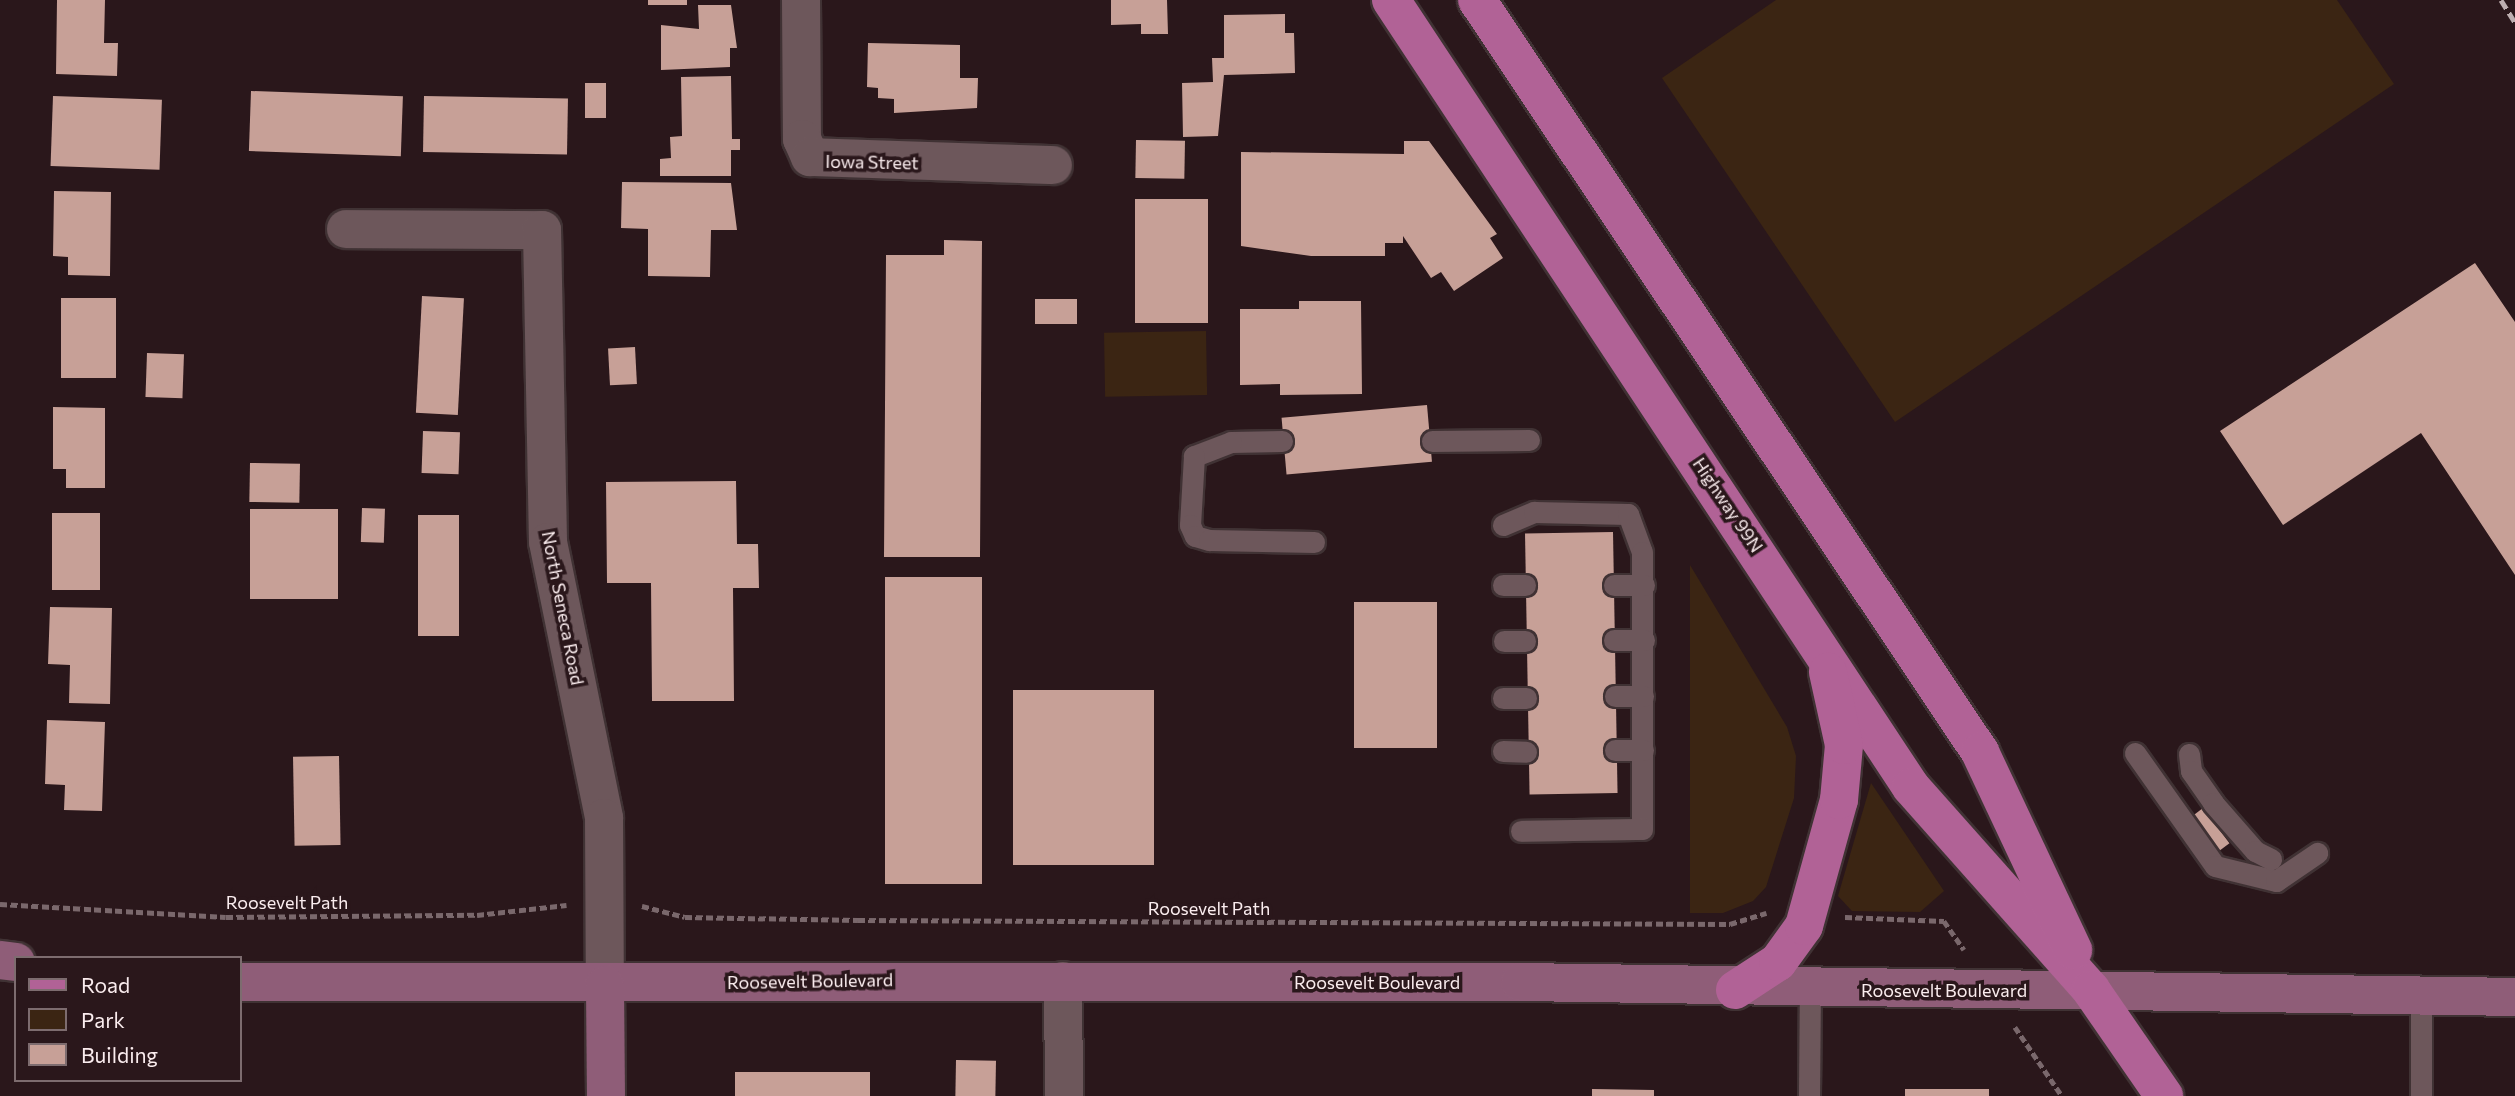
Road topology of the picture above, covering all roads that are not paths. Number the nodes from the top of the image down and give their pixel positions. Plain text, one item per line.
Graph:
1 (801, 0) edge
2 (1391, 0) edge
3 (1477, 0) edge
4 (1053, 165) dead end
5 (346, 229) dead end
6 (1530, 440) dead end
7 (1433, 441) dead end
8 (1282, 442) dead end
9 (1503, 525) dead end
10 (1314, 542) dead end
11 (1614, 585) dead end
12 (1644, 585) junction
13 (1614, 640) dead end
14 (1644, 640) junction
15 (1504, 641) dead end
16 (1525, 641) dead end
17 (1822, 646) junction
18 (1615, 696) dead end
19 (1643, 696) junction
20 (1503, 698) dead end
21 (1526, 698) dead end
22 (1615, 750) dead end
23 (1643, 750) junction
24 (1503, 751) dead end
25 (1526, 752) dead end
26 (2135, 753) dead end
27 (2189, 754) dead end
28 (1521, 831) dead end
29 (2317, 853) dead end
30 (2271, 859) dead end
31 (1063, 981) junction
32 (242, 982) edge
33 (605, 985) junction
34 (1735, 990) junction
35 (2091, 990) junction
36 (1810, 991) junction
37 (2421, 996) junction
38 (2515, 997) edge
39 (606, 1096) edge
40 (1064, 1096) edge
41 (1809, 1096) edge
42 (2164, 1096) edge
43 (2421, 1096) edge

1 - 4 street, Iowa Street
2 - 17 main road, Highway 99N
3 - 35 main road, Highway 99N
5 - 33 street, North Seneca Road
6 - 7 lane
8 - 10 lane
9 - 12 lane
11 - 12 lane
12 - 14 lane
13 - 14 lane
14 - 19 lane
15 - 16 lane
17 - 34 main road
17 - 35 main road, Highway 99N
18 - 19 lane
19 - 23 lane
20 - 21 lane
22 - 23 lane
23 - 28 lane
24 - 25 lane
26 - 29 lane
27 - 30 lane
31 - 33 main road, Roosevelt Boulevard
31 - 34 main road, Roosevelt Boulevard
31 - 40 street
32 - 33 main road, Roosevelt Boulevard
33 - 39 main road, North Seneca Road
34 - 36 main road, Roosevelt Boulevard
35 - 36 main road, Roosevelt Boulevard
35 - 37 main road, Roosevelt Boulevard
35 - 42 main road, Highway 99N
36 - 41 lane
37 - 38 main road, Roosevelt Boulevard
37 - 43 lane

